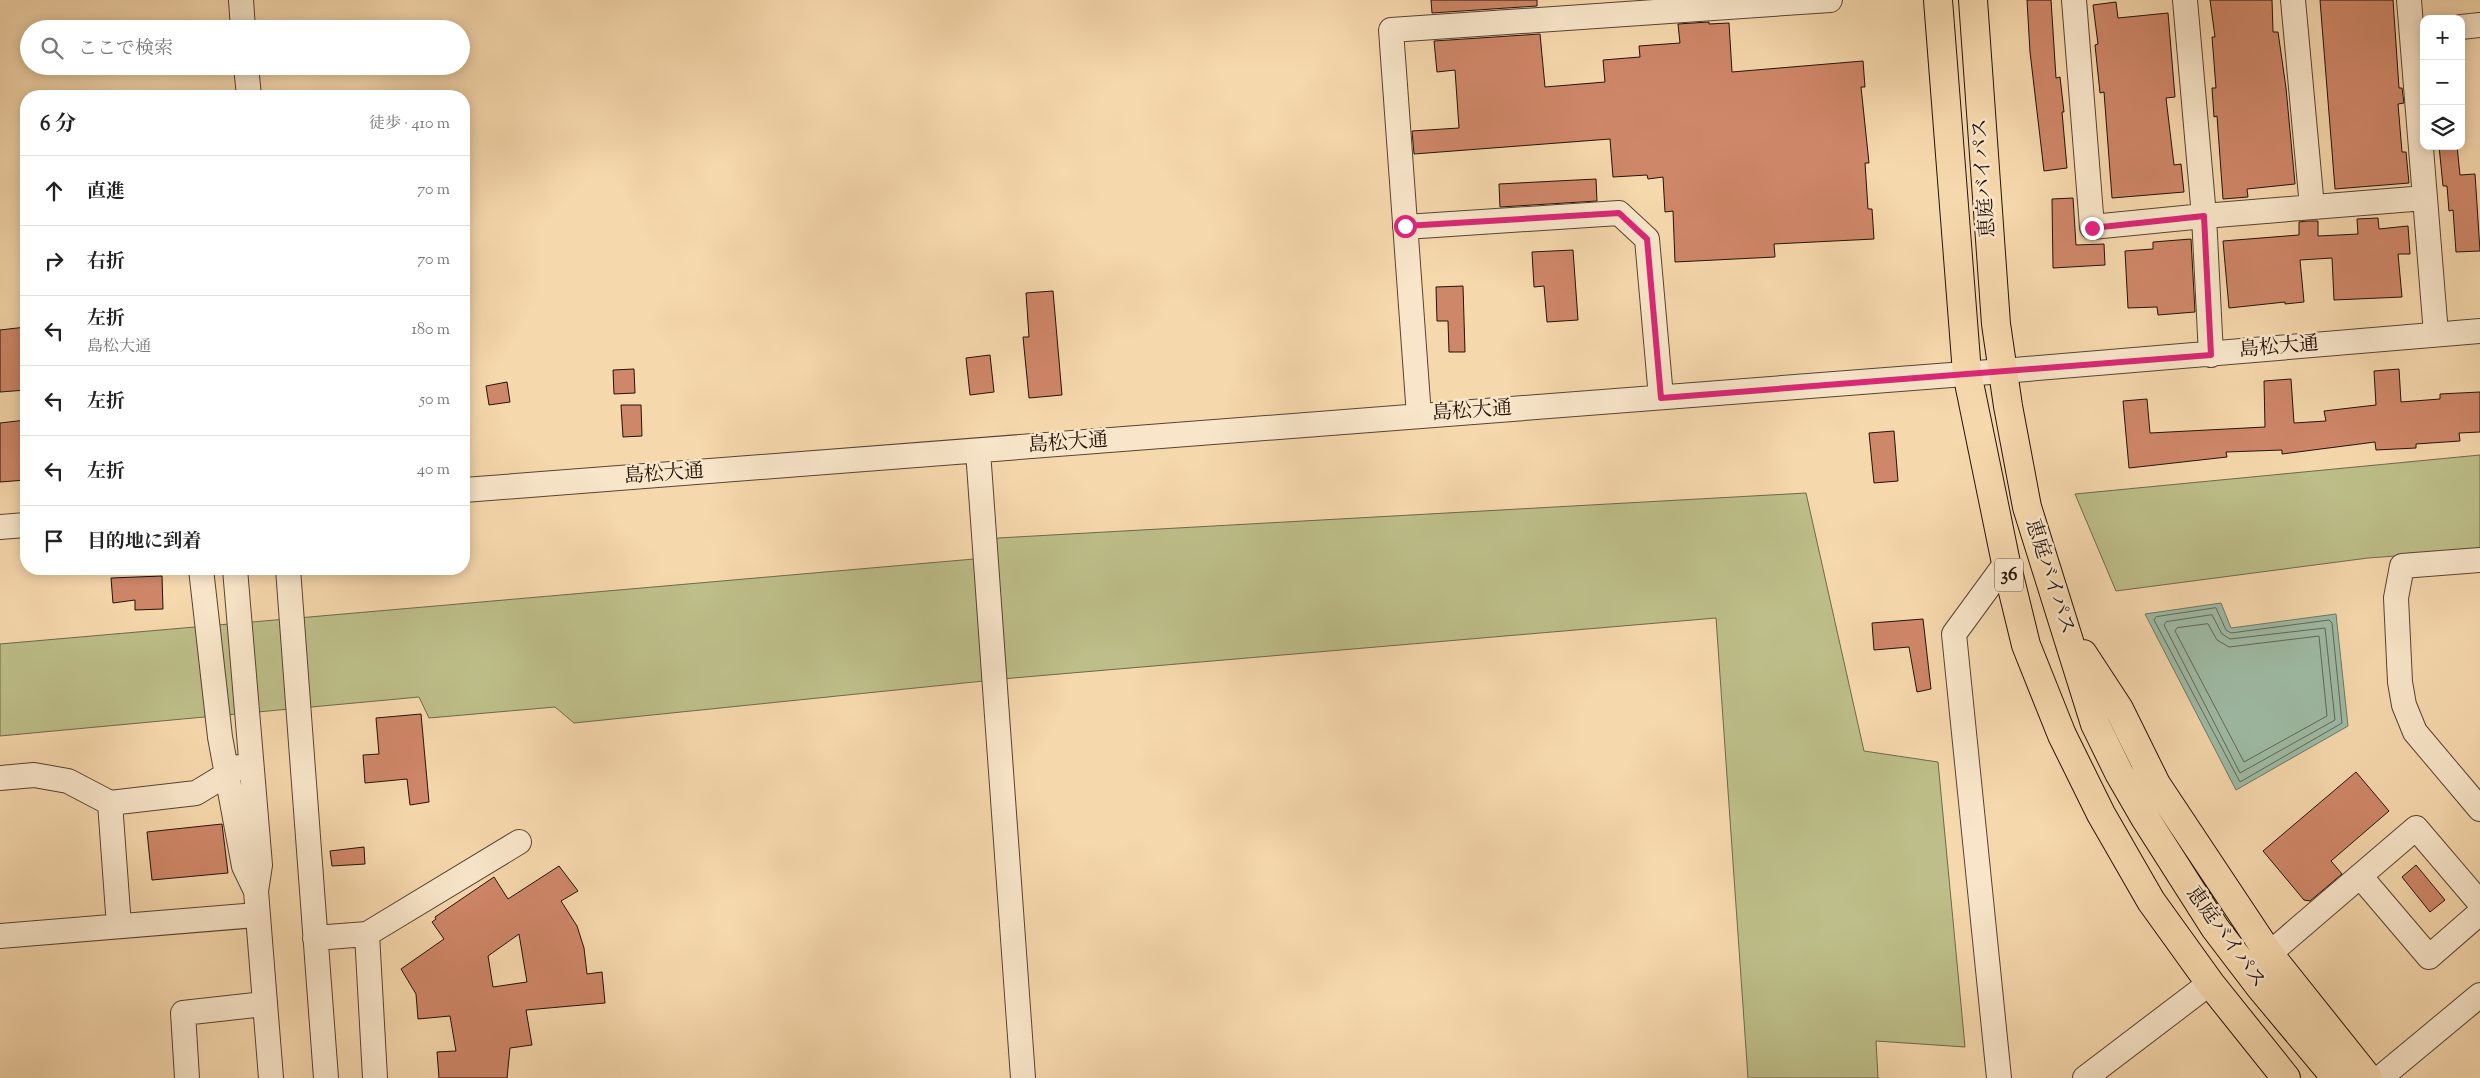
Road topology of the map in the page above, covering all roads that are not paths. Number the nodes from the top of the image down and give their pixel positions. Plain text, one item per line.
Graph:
1 (241, 0) edge
2 (1830, 0) edge
3 (1938, 0) edge
4 (1973, 0) edge
5 (2074, 0) edge
6 (2185, 0) edge
7 (2293, 0) edge
8 (2409, 0) edge
9 (1605, 8) edge
10 (242, 20) edge
11 (2480, 26) edge
12 (2465, 27) edge
13 (2418, 31) edge
14 (247, 75) edge
15 (248, 90) edge
16 (2425, 198) junction
17 (2312, 207) junction
18 (2204, 216) junction
19 (1405, 226) junction
20 (2480, 331) edge
21 (2436, 334) junction
22 (2211, 355) junction
23 (2003, 372) junction
24 (1967, 373) junction
25 (1661, 398) junction
26 (1419, 416) junction
27 (978, 451) junction
28 (470, 490) edge
29 (20, 525) edge
30 (0, 527) edge
31 (2480, 560) edge
32 (2006, 563) junction
33 (202, 575) edge
34 (235, 575) edge
35 (288, 575) edge
36 (2066, 628) junction
37 (250, 759) junction
38 (227, 775) junction
39 (0, 778) edge
40 (110, 803) junction
41 (2480, 809) edge
42 (519, 842) dead end
43 (2360, 876) junction
44 (256, 891) junction
45 (2479, 914) edge
46 (257, 915) junction
47 (119, 926) junction
48 (367, 934) junction
49 (0, 936) edge
50 (316, 938) junction
51 (2269, 954) junction
52 (2210, 983) junction
53 (2480, 995) edge
54 (264, 1004) junction
55 (187, 1078) edge
56 (271, 1078) edge
57 (326, 1078) edge
58 (375, 1078) edge
59 (1023, 1078) edge
60 (1999, 1078) edge
61 (2085, 1078) edge
62 (2286, 1078) edge
63 (2336, 1078) edge
64 (2368, 1078) edge
65 (2380, 1078) edge

1 - 10 street
2 - 9 street
3 - 24 highway, 恵庭バイパス / 36
4 - 23 highway, 恵庭バイパス / 36
5 - 18 street
6 - 18 street
7 - 17 street
8 - 13 street
9 - 19 street
11 - 12 street
13 - 16 street
14 - 15 street
16 - 17 street
16 - 21 street
17 - 18 street
18 - 22 street
19 - 25 street
19 - 26 street
20 - 21 street, 島松大通
21 - 22 street, 島松大通
22 - 23 street, 島松大通
23 - 24 street, 島松大通
23 - 36 highway, 恵庭バイパス / 36
24 - 25 street, 島松大通
24 - 32 highway, 恵庭バイパス / 36
25 - 26 street, 島松大通
26 - 27 street, 島松大通
27 - 28 street, 島松大通
27 - 59 street
29 - 30 street
31 - 41 street
32 - 52 highway, 恵庭バイパス / 36
32 - 60 street
33 - 38 street
34 - 37 street
35 - 50 street
36 - 51 highway
36 - 63 highway, 恵庭バイパス / 36
37 - 38 street
37 - 44 street
38 - 40 street
38 - 44 street
39 - 40 street
40 - 47 street
42 - 48 street
43 - 45 street
43 - 45 street
43 - 51 street
44 - 46 street
46 - 47 street
46 - 54 street
47 - 49 street
48 - 50 street
48 - 58 street
50 - 57 street
51 - 64 highway
52 - 61 street
52 - 62 highway, 恵庭バイパス / 36
53 - 65 street
54 - 55 street
54 - 56 street

